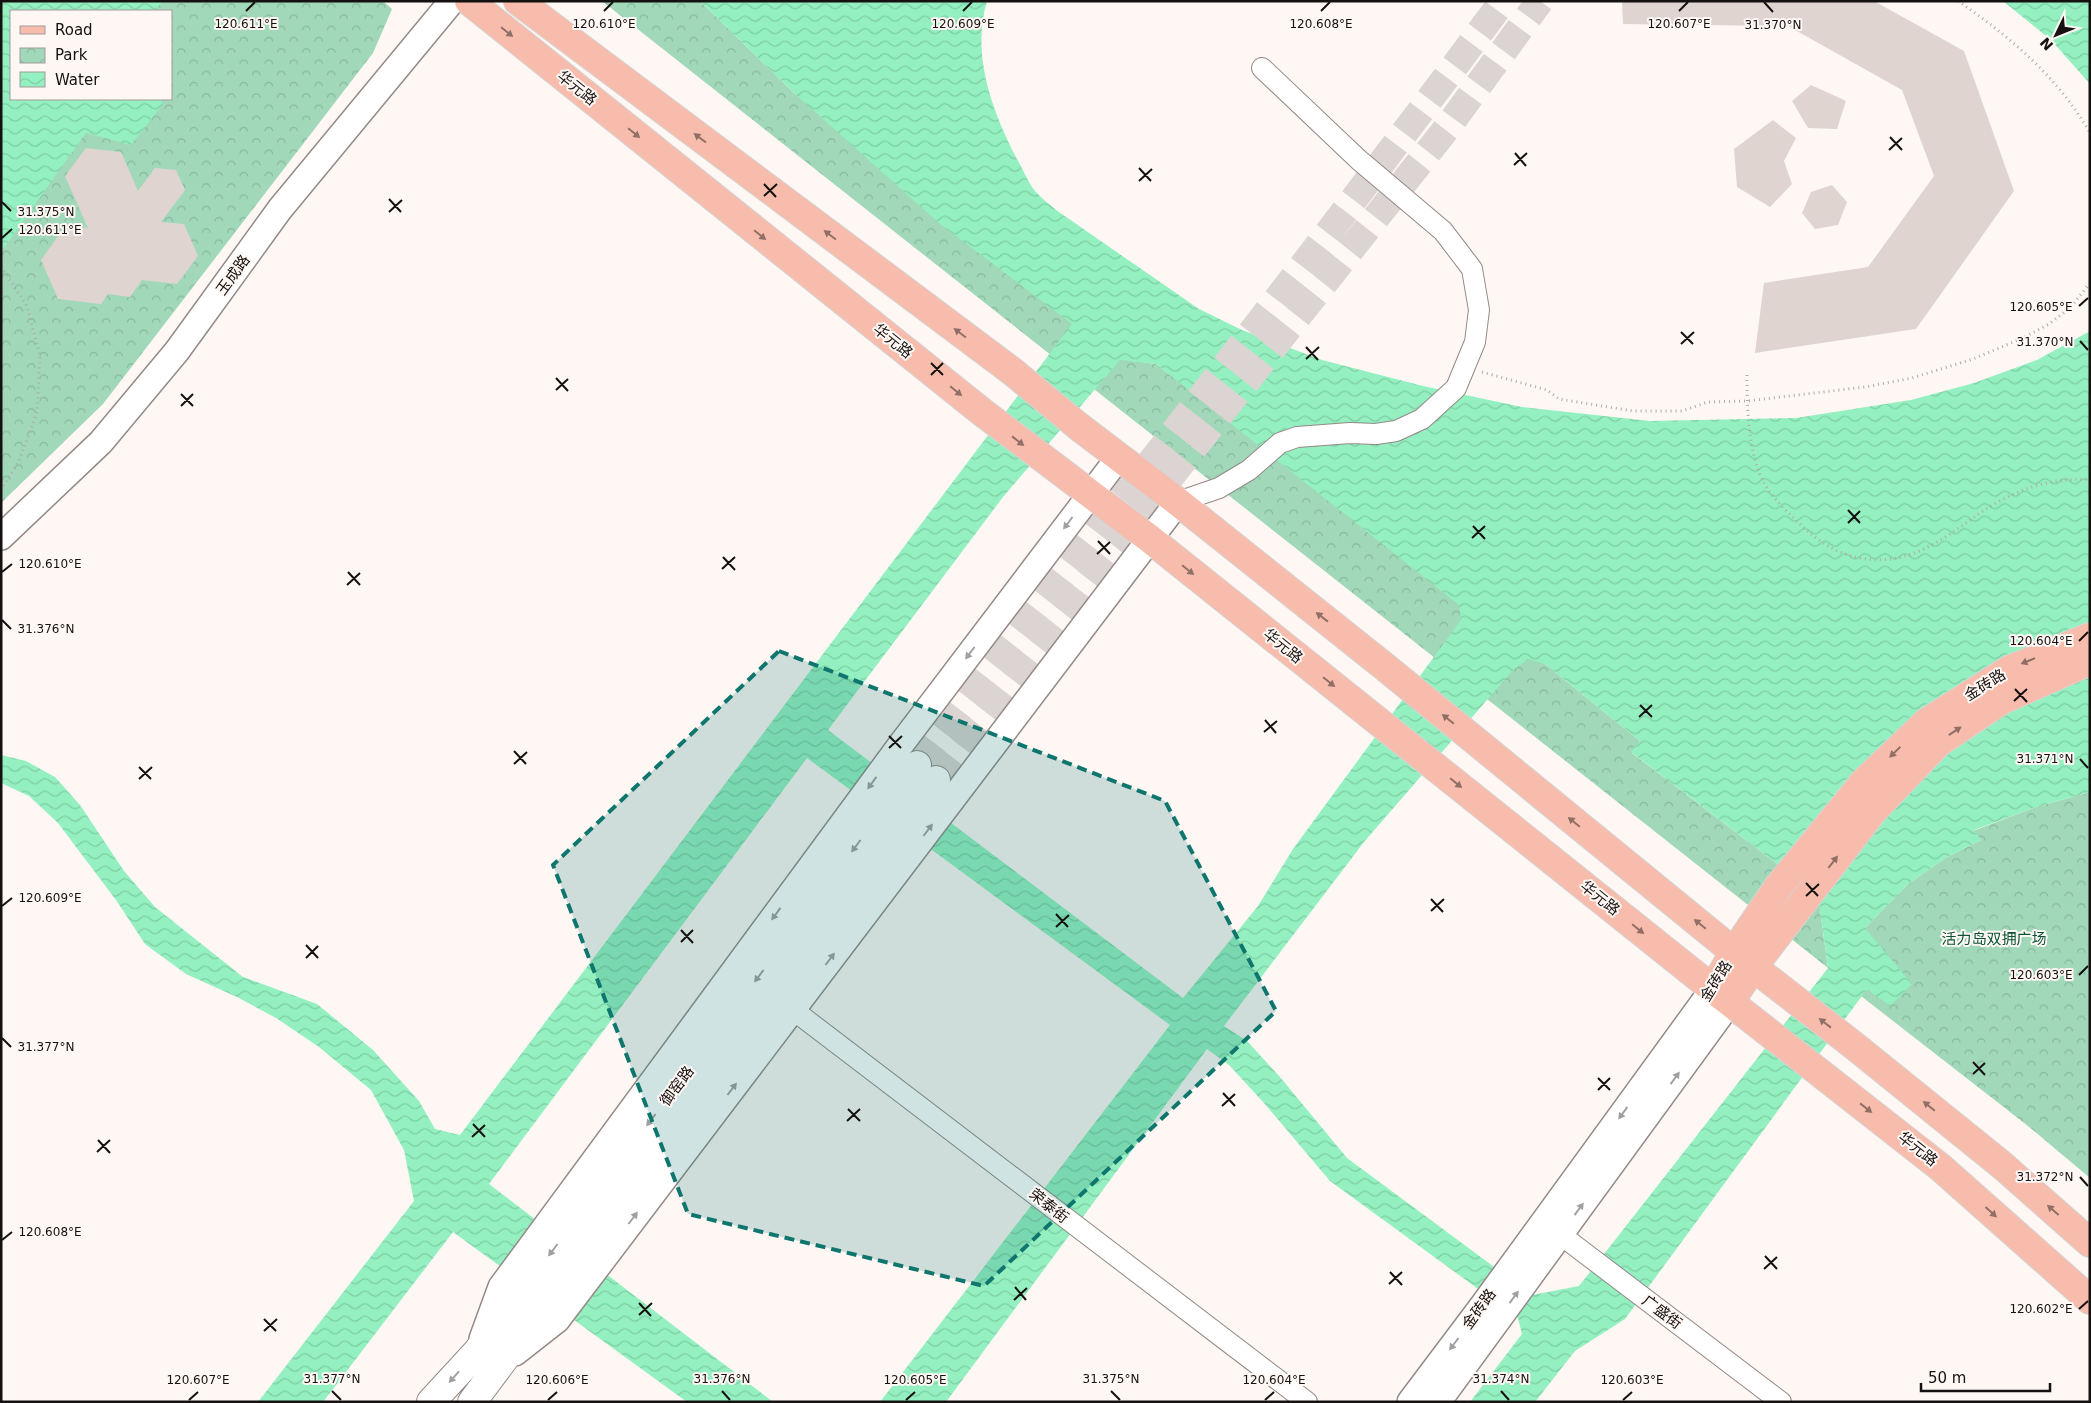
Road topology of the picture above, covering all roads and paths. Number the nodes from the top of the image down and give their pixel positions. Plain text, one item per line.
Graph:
1 (452, 1) edge
2 (469, 1) edge
3 (518, 1) edge
4 (1958, 1) edge
5 (1262, 68) dead end
6 (2090, 133) edge
7 (1, 267) edge
8 (2090, 283) edge
9 (1465, 367) junction
10 (1747, 375) dead end
11 (1747, 401) junction
12 (1119, 457) junction
13 (2090, 480) edge
14 (1, 490) edge
15 (1091, 493) junction
16 (1178, 502) junction
17 (1, 537) edge
18 (1150, 539) junction
19 (2090, 636) edge
20 (2090, 661) edge
21 (1743, 960) junction
22 (1722, 996) junction
23 (792, 1009) junction
24 (1552, 1228) junction
25 (2090, 1243) edge
26 (596, 1251) junction
27 (2090, 1300) edge
28 (530, 1302) junction
29 (1491, 1311) junction
30 (488, 1358) junction
31 (431, 1402) edge
32 (472, 1402) edge
33 (1307, 1402) edge
34 (1410, 1402) edge
35 (1438, 1402) edge
36 (1780, 1402) edge

1 - 17 street, 玉成路
2 -> 15 main road, 华元路
12 -> 3 main road
4 - 6 path
5 - 9 street
7 - 14 path
8 - 11 path
9 - 11 path
9 - 16 street
10 - 11 path, bridge
11 - 13 path, bridge
12 - 15 street
12 - 16 main road
15 - 18 main road, 华元路
15 -> 28 street
16 - 18 street
21 -> 16 main road
18 -> 22 main road, 华元路
23 -> 18 street
19 -> 21 main road, 金砖路
21 -> 20 main road, 金砖路
21 - 22 main road, 金砖路
25 -> 21 main road
22 - 24 street, 金砖路
22 -> 27 main road, 华元路
26 -> 23 street
23 - 33 street, 荣泰街
24 - 29 street, 金砖路
24 - 36 street, 广盛街
26 - 28 main road, 御窑路
26 -> 28 main road, 御窑路
28 - 30 main road, 御窑路
28 - 30 street
29 -> 34 street, 金砖路
29 - 35 street, 金砖路
30 -> 31 main road, 御窑路
30 - 32 main road, 御窑路

